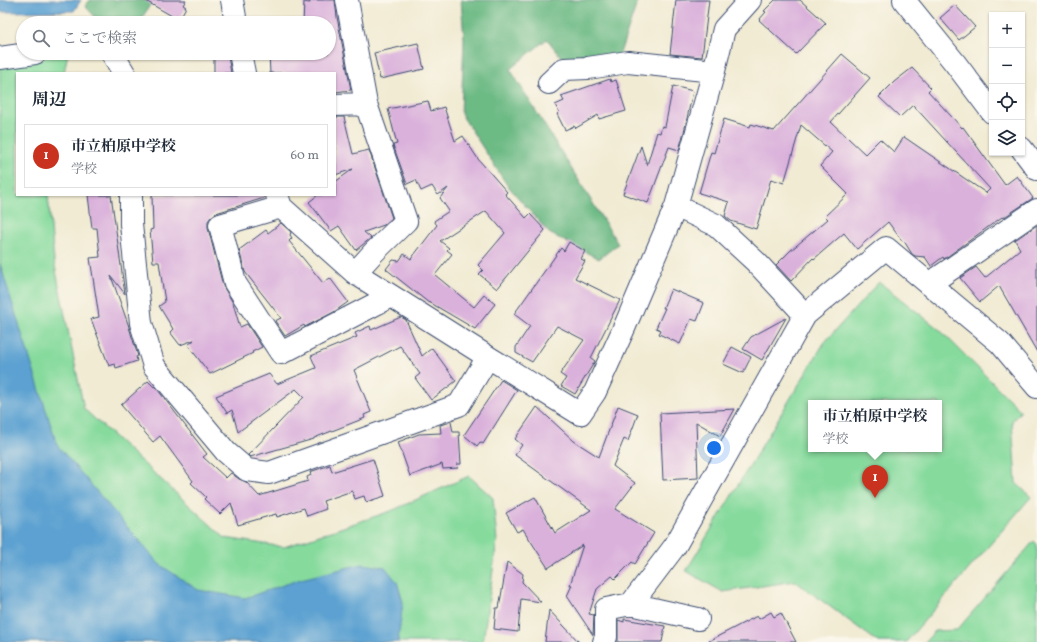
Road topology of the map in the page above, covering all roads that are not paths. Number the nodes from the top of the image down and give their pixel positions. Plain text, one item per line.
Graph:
1 (232, 0) edge
2 (347, 0) edge
3 (750, 0) edge
4 (904, 0) edge
5 (235, 16) edge
6 (16, 56) edge
7 (0, 58) edge
8 (116, 60) edge
9 (241, 60) edge
10 (714, 71) junction
11 (123, 72) edge
12 (244, 72) edge
13 (549, 83) dead end
14 (366, 104) junction
15 (336, 105) edge
16 (989, 108) edge
17 (1025, 153) edge
18 (1037, 169) edge
19 (131, 196) edge
20 (279, 201) edge
21 (676, 206) junction
22 (1037, 210) edge
23 (355, 273) junction
24 (929, 284) junction
25 (391, 296) junction
26 (805, 315) junction
27 (488, 357) junction
28 (1037, 387) edge
29 (631, 604) junction
30 (698, 619) dead end
31 (604, 642) edge

1 - 5 street
2 - 14 street
3 - 10 street
4 - 16 street
6 - 7 street
8 - 11 street
9 - 12 street
10 - 13 street
10 - 21 street
14 - 15 street
14 - 23 street
17 - 18 street
19 - 27 street
20 - 23 street
20 - 25 street
21 - 26 street
21 - 27 street
22 - 24 street
23 - 25 street
24 - 26 street
24 - 28 street
25 - 27 street
26 - 29 street
29 - 30 street
29 - 31 street

